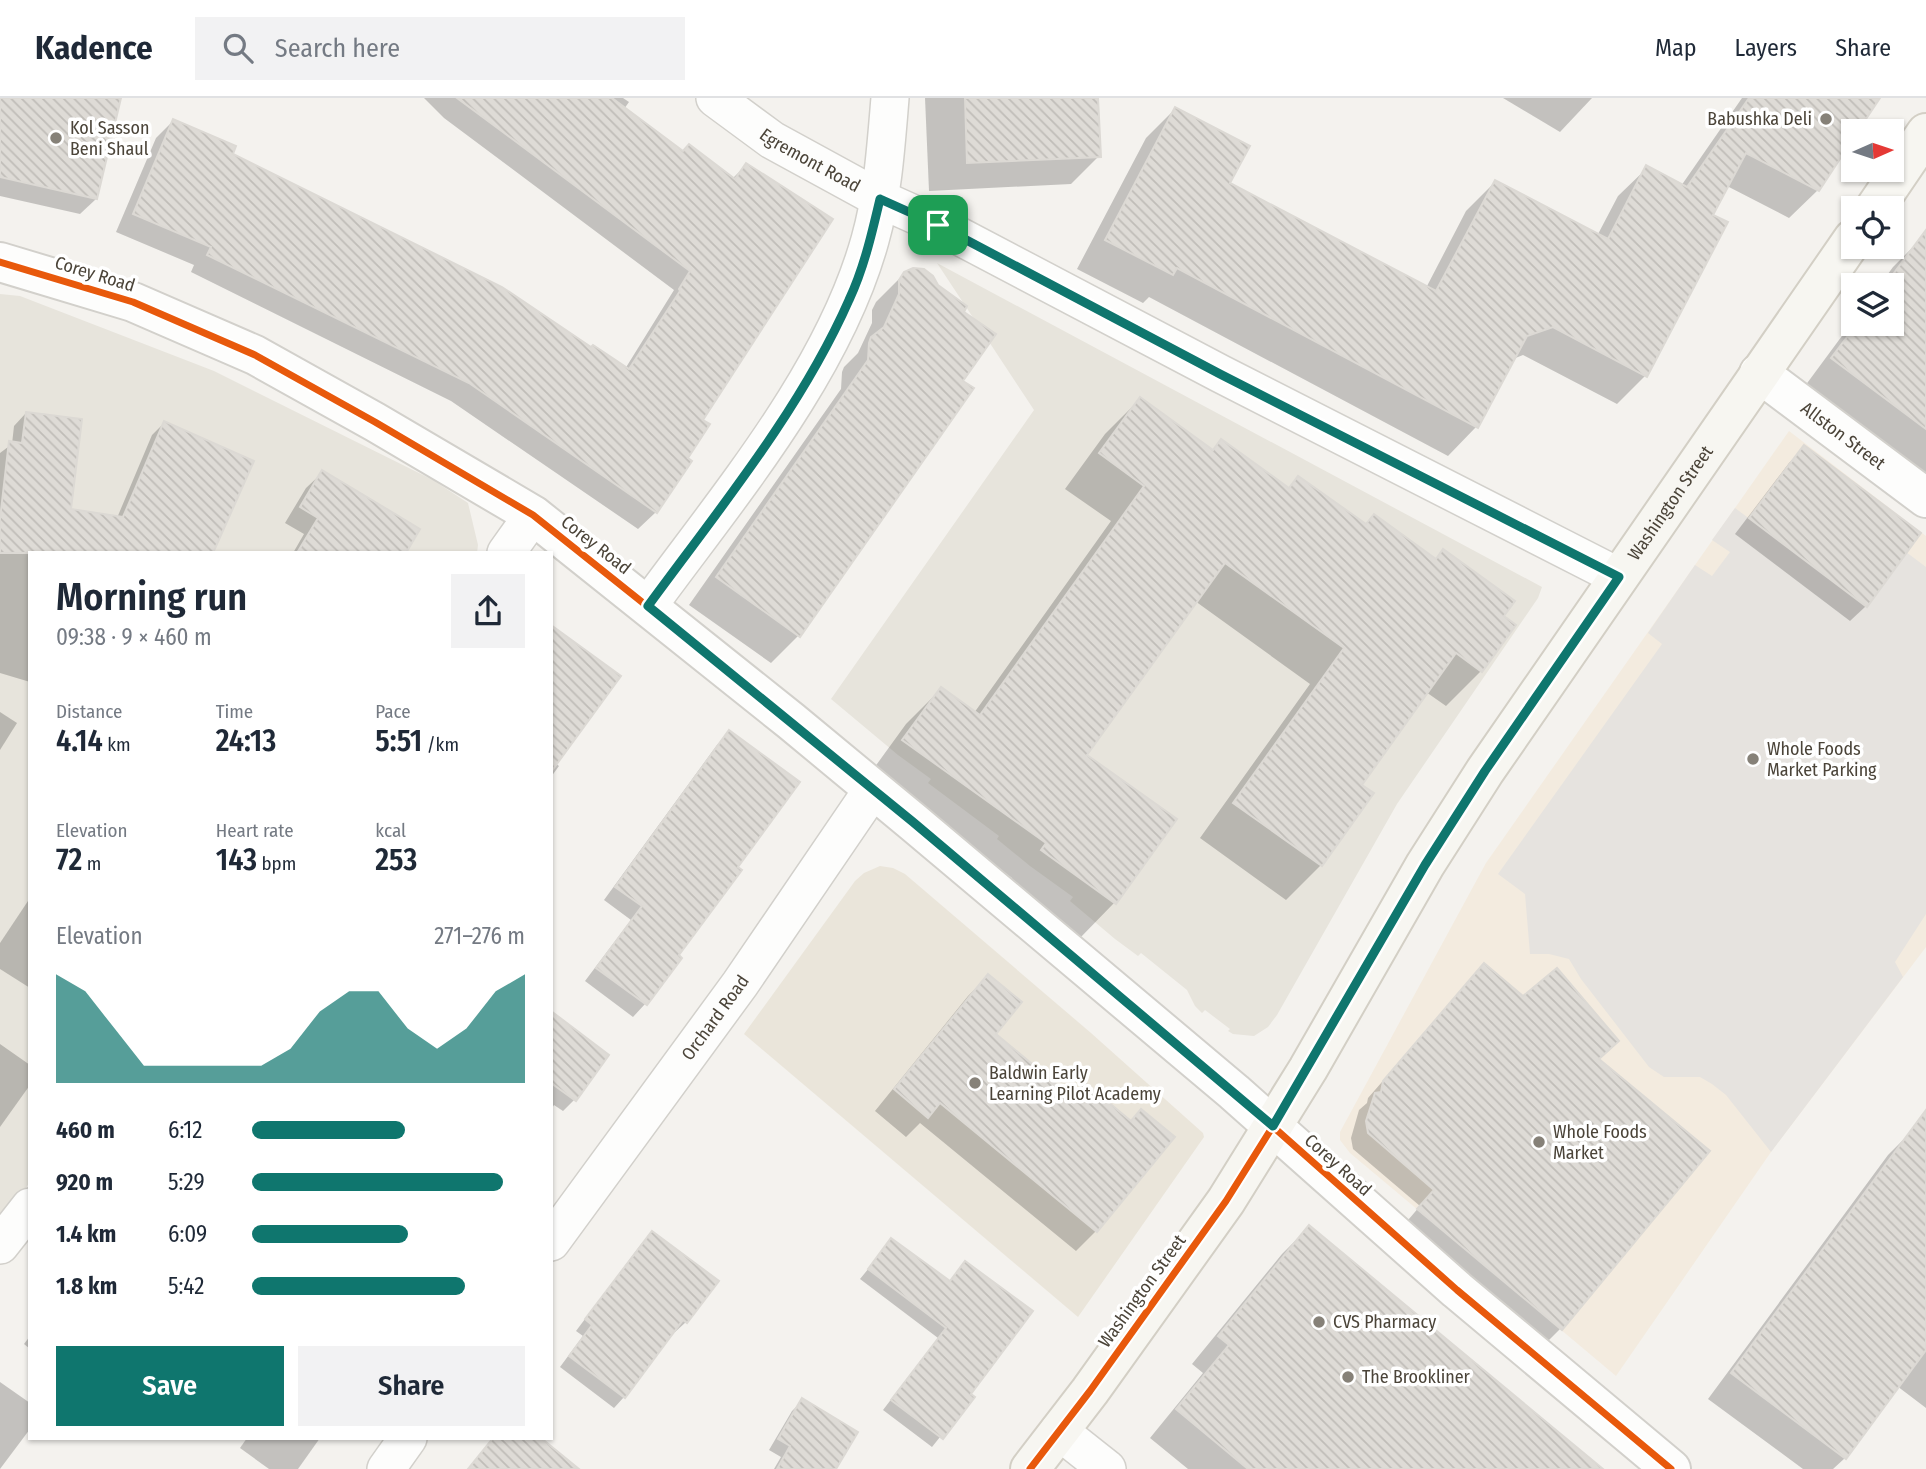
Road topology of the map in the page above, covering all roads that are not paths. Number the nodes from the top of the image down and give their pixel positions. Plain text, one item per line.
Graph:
1 (715, 98) edge
2 (890, 98) edge
3 (1926, 133) edge
4 (1883, 196) edge
5 (880, 199) junction
6 (1841, 256) edge
7 (0, 262) edge
8 (1759, 373) junction
9 (1926, 498) edge
10 (533, 515) junction
11 (507, 551) edge
12 (1619, 577) junction
13 (648, 606) junction
14 (873, 789) junction
15 (1273, 1126) junction
16 (28, 1210) edge
17 (553, 1239) edge
18 (0, 1245) edge
19 (1059, 1431) junction
20 (407, 1440) edge
21 (386, 1469) edge
22 (1030, 1469) edge
23 (1107, 1469) edge
24 (1671, 1469) edge

1 - 5 street, Egremont Road
2 - 5 street
3 - 4 main road
5 - 12 street, Egremont Road
5 - 13 street
6 - 8 main road, Washington Street
7 - 10 street, Corey Road
8 - 9 street, Allston Street
8 - 12 main road, Washington Street
10 - 11 street
10 - 13 street, Corey Road
12 - 15 main road, Washington Street
13 - 14 street, Corey Road
14 - 15 street, Corey Road
14 - 17 street, Orchard Road
15 - 19 main road, Washington Street
15 - 24 street, Corey Road
16 - 18 street
19 - 22 main road, Washington Street
19 - 23 street
20 - 21 street

